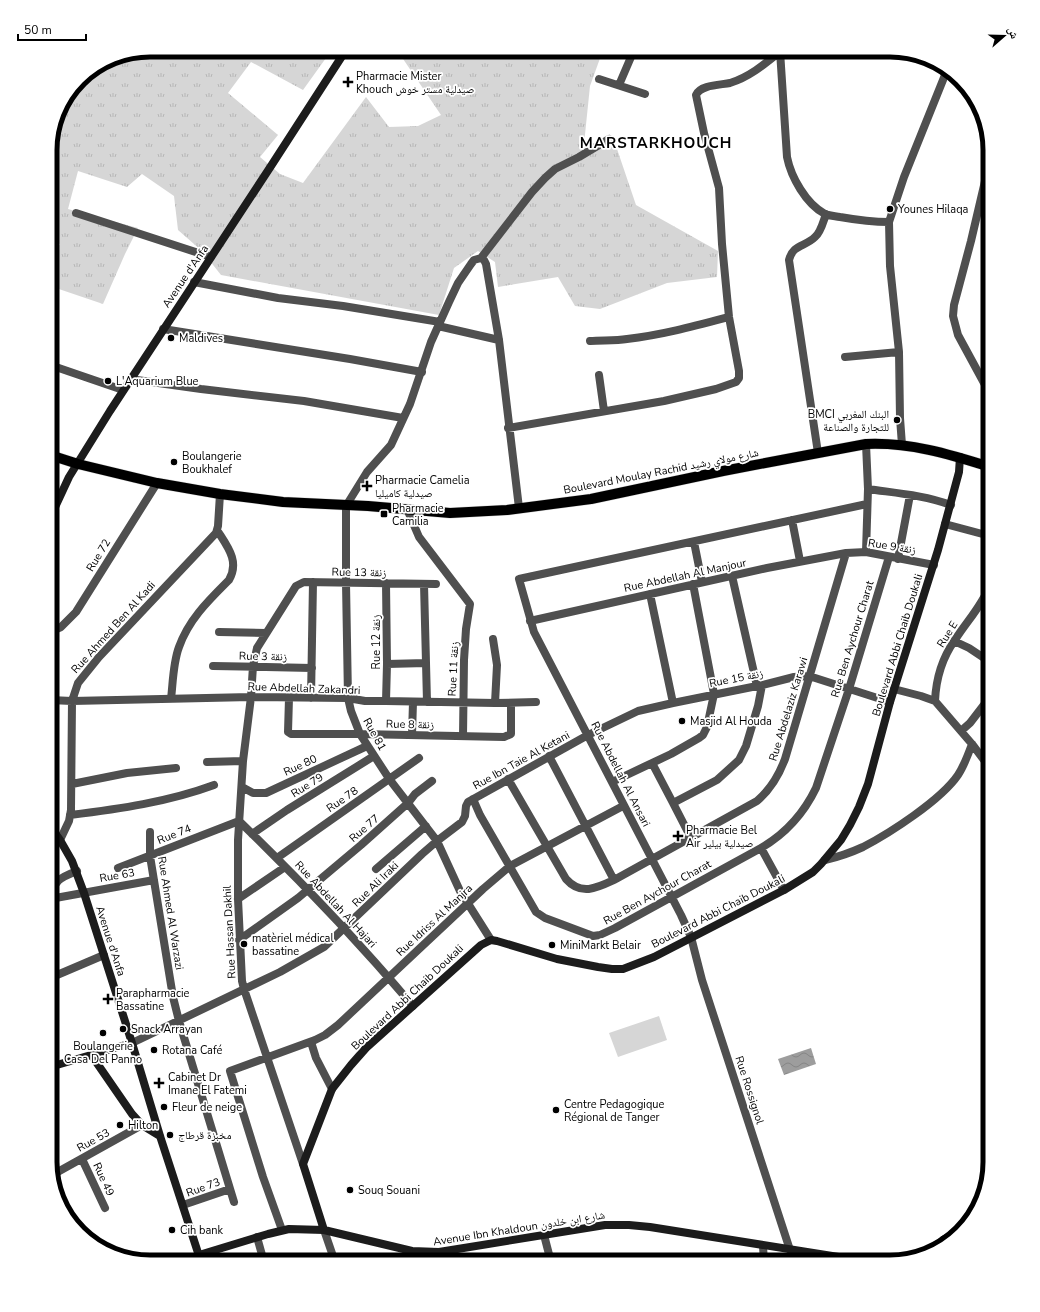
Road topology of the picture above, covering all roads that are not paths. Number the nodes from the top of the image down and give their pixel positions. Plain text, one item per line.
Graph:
1 (342, 57) edge
2 (631, 57) edge
3 (773, 57) edge
4 (781, 57) edge
5 (945, 75) edge
6 (598, 79) dead end
7 (619, 85) junction
8 (645, 94) dead end
9 (609, 139) dead end
10 (983, 190) edge
11 (76, 213) dead end
12 (826, 214) junction
13 (889, 222) junction
14 (210, 257) junction
15 (481, 258) junction
16 (194, 282) junction
17 (729, 317) junction
18 (439, 324) junction
19 (163, 329) junction
20 (499, 340) junction
21 (590, 341) dead end
22 (899, 352) junction
23 (845, 357) dead end
24 (57, 367) edge
25 (422, 372) junction
26 (599, 375) dead end
27 (130, 379) junction
28 (983, 381) edge
29 (123, 390) junction
30 (604, 411) junction
31 (403, 418) junction
32 (508, 428) junction
33 (866, 444) junction
34 (902, 445) junction
35 (818, 454) junction
36 (57, 457) edge
37 (960, 457) junction
38 (78, 464) junction
39 (983, 465) edge
40 (157, 482) junction
41 (868, 489) junction
42 (220, 494) junction
43 (910, 495) junction
44 (57, 502) edge
45 (867, 504) junction
46 (950, 505) junction
47 (346, 506) junction
48 (518, 508) junction
49 (407, 509) junction
50 (792, 520) junction
51 (945, 524) junction
52 (218, 530) junction
53 (983, 534) edge
54 (694, 542) junction
55 (866, 552) junction
56 (846, 553) junction
57 (889, 557) junction
58 (898, 558) junction
59 (800, 561) junction
60 (934, 565) junction
61 (732, 576) junction
62 (313, 582) junction
63 (702, 582) junction
64 (346, 583) junction
65 (386, 583) junction
66 (424, 584) junction
67 (436, 584) dead end
68 (693, 584) junction
69 (650, 594) junction
70 (288, 597) joint
71 (983, 599) edge
72 (530, 621) junction
73 (57, 628) edge
74 (219, 632) dead end
75 (266, 632) junction
76 (493, 639) dead end
77 (954, 641) junction
78 (983, 657) edge
79 (426, 663) junction
80 (388, 664) junction
81 (213, 666) dead end
82 (253, 666) junction
83 (312, 668) junction
84 (809, 676) junction
85 (759, 685) junction
86 (849, 689) junction
87 (894, 689) junction
88 (714, 694) junction
89 (251, 697) junction
90 (289, 698) junction
91 (310, 698) junction
92 (348, 698) junction
93 (171, 699) junction
94 (57, 700) edge
95 (72, 701) junction
96 (386, 701) junction
97 (935, 701) junction
98 (413, 702) junction
99 (427, 702) junction
100 (463, 702) junction
101 (536, 702) dead end
102 (890, 702) junction
103 (495, 703) junction
104 (511, 703) junction
105 (673, 703) junction
106 (983, 706) edge
107 (961, 731) junction
108 (360, 734) junction
109 (588, 734) junction
110 (412, 735) junction
111 (463, 736) junction
112 (972, 744) junction
113 (367, 746) junction
114 (374, 756) junction
115 (549, 756) junction
116 (983, 757) edge
117 (419, 758) dead end
118 (207, 762) dead end
119 (243, 762) junction
120 (652, 762) junction
121 (176, 768) dead end
122 (508, 779) junction
123 (390, 780) junction
124 (432, 781) dead end
125 (612, 782) junction
126 (72, 784) junction
127 (214, 785) dead end
128 (242, 787) junction
129 (473, 799) junction
130 (408, 803) junction
131 (672, 803) junction
132 (623, 806) junction
133 (70, 815) junction
134 (239, 821) junction
135 (585, 825) junction
136 (426, 826) junction
137 (150, 832) dead end
138 (252, 834) junction
139 (57, 836) edge
140 (691, 838) junction
141 (60, 840) junction
142 (437, 841) junction
143 (546, 846) junction
144 (761, 848) junction
145 (150, 856) junction
146 (277, 858) junction
147 (652, 858) junction
148 (825, 860) junction
149 (510, 866) junction
150 (285, 867) junction
151 (118, 868) dead end
152 (376, 869) dead end
153 (77, 871) junction
154 (57, 880) edge
155 (154, 880) junction
156 (614, 880) junction
157 (308, 890) junction
158 (784, 890) junction
159 (84, 893) junction
160 (672, 896) junction
161 (57, 898) edge
162 (238, 899) junction
163 (467, 904) junction
164 (344, 928) junction
165 (691, 937) junction
166 (239, 940) junction
167 (491, 940) junction
168 (104, 955) junction
169 (57, 975) edge
170 (389, 978) junction
171 (244, 989) junction
172 (413, 1006) junction
173 (179, 1021) junction
174 (310, 1042) junction
175 (132, 1043) junction
176 (92, 1056) junction
177 (267, 1057) junction
178 (57, 1065) edge
179 (332, 1090) junction
180 (142, 1125) junction
181 (160, 1136) junction
182 (82, 1159) junction
183 (303, 1164) junction
184 (58, 1172) edge
185 (230, 1189) junction
186 (234, 1202) dead end
187 (183, 1205) junction
188 (105, 1208) dead end
189 (282, 1230) junction
190 (324, 1230) junction
191 (544, 1235) junction
192 (257, 1237) junction
193 (763, 1246) junction
194 (790, 1250) junction
195 (445, 1252) junction
196 (199, 1255) edge
197 (208, 1255) edge
198 (262, 1255) edge
199 (333, 1255) edge
200 (446, 1255) edge
201 (549, 1255) edge
202 (764, 1255) edge
203 (829, 1255) edge

1 - 14 street, Avenue d'Anfa
2 - 7 street
3 - 17 street
4 - 12 street
5 - 13 street
6 - 7 street
7 - 8 street
9 - 15 street
10 - 28 street
11 - 14 street
12 - 13 street
12 - 35 street
13 - 22 street
14 - 16 street, Avenue d'Anfa
15 - 18 street
15 - 20 street
16 - 18 street
16 - 19 street, Avenue d'Anfa
17 - 21 street
17 - 30 street
18 - 20 street
18 - 25 street
19 - 25 street
19 - 27 street, Avenue d'Anfa
20 - 32 street
22 - 23 street
22 - 34 street
24 - 29 street
25 - 31 street
26 - 30 street
27 - 29 street, Avenue d'Anfa
27 - 31 street
29 - 38 street, Avenue d'Anfa
30 - 32 street
31 - 47 street
32 - 48 street
33 - 34 main road, Boulevard Moulay Rachid شارع مولاي رشيد
33 - 35 main road, Boulevard Moulay Rachid شارع مولاي رشيد
33 - 41 street
34 - 37 main road, Boulevard Moulay Rachid شارع مولاي رشيد
35 - 48 main road, Boulevard Moulay Rachid شارع مولاي رشيد
36 - 38 main road, Boulevard Moulay Rachid شارع مولاي رشيد
37 - 39 main road, Boulevard Moulay Rachid شارع مولاي رشيد
37 - 46 street, Boulevard Abbi Chaib Doukali
38 - 40 main road, Boulevard Moulay Rachid شارع مولاي رشيد
38 - 44 street, Avenue d'Anfa
40 - 42 main road, Boulevard Moulay Rachid شارع مولاي رشيد
40 - 73 street, Rue 72
41 - 43 street
41 - 45 street
42 - 47 main road, Boulevard Moulay Rachid شارع مولاي رشيد
42 - 52 street
43 - 46 street
43 - 58 street
45 - 50 street
45 - 55 street
46 - 51 street, Boulevard Abbi Chaib Doukali
47 - 49 main road, Boulevard Moulay Rachid شارع مولاي رشيد
47 - 64 street, Rue 81
48 - 49 main road, Boulevard Moulay Rachid شارع مولاي رشيد
49 - 100 street, Rue 11 زنقة
50 - 54 street
50 - 59 street
51 - 53 street
51 - 60 street, Boulevard Abbi Chaib Doukali
52 - 93 street
52 - 95 street, Rue Ahmed Ben Al Kadi
54 - 63 street
54 - 72 street, Rue Abdellah Al Ansari
55 - 56 street, Rue 9 زنقة
55 - 57 street, Rue 9 زنقة
56 - 59 street, Rue Abdellah Al Manjour
56 - 84 street, Rue Abdelaziz Karawi
57 - 58 street, Rue 9 زنقة
57 - 86 street, Rue Ben Aychour Charat
58 - 60 street, Rue 9 زنقة
59 - 61 street, Rue Abdellah Al Manjour
60 - 87 street, Boulevard Abbi Chaib Doukali
61 - 63 street, Rue Abdellah Al Manjour
61 - 85 street
62 - 64 street, Rue 13 زنقة
62 - 70 street, Rue 13 زنقة
62 - 83 street
63 - 68 street, Rue Abdellah Al Manjour
64 - 65 street, Rue 13 زنقة
64 - 92 street, Rue 81
65 - 66 street, Rue 13 زنقة
65 - 80 street, Rue 12 زنقة
66 - 67 street, Rue 13 زنقة
66 - 79 street
68 - 69 street, Rue Abdellah Al Manjour
68 - 88 street
69 - 72 street, Rue Abdellah Al Manjour
69 - 105 street
70 - 75 street, Rue Hassan Dakhil
71 - 77 street, Rue E
72 - 109 street, Rue Abdellah Al Ansari
74 - 75 street
75 - 82 street, Rue Hassan Dakhil
76 - 103 street
77 - 78 street
77 - 97 street, Rue E
79 - 80 street
79 - 99 street
80 - 96 street, Rue 12 زنقة
81 - 82 street, Rue 3 زنقة
82 - 83 street, Rue 3 زنقة
82 - 89 street, Rue Hassan Dakhil
83 - 91 street
84 - 85 street, Rue 15 زنقة
84 - 86 street, Rue 15 زنقة
84 - 140 street, Rue Abdelaziz Karawi
85 - 88 street, Rue 15 زنقة
85 - 131 street
86 - 102 street, Rue 15 زنقة
86 - 144 street, Rue Ben Aychour Charat
87 - 97 street
87 - 102 street, Boulevard Abbi Chaib Doukali
88 - 105 street, Rue 15 زنقة
88 - 120 street
89 - 90 street, Rue Abdellah Zakandri
89 - 93 street, Rue Abdellah Zakandri
89 - 119 street, Rue Hassan Dakhil
90 - 91 street, Rue Abdellah Zakandri
90 - 108 street, Rue 8 زنقة
91 - 92 street, Rue Abdellah Zakandri
92 - 96 street, Rue Abdellah Zakandri
92 - 108 street, Rue 81
93 - 95 street, Rue Abdellah Zakandri
94 - 95 street, Rue Abdellah Zakandri
95 - 126 street, Rue Ahmed Ben Al Kadi
96 - 98 street, Rue Abdellah Zakandri
97 - 107 street
98 - 99 street, Rue Abdellah Zakandri
98 - 110 street
99 - 100 street, Rue Abdellah Zakandri
100 - 103 street, Rue Abdellah Zakandri
100 - 111 street, Rue 11 زنقة
101 - 104 street, Rue Abdellah Zakandri
102 - 148 street, Boulevard Abbi Chaib Doukali
103 - 104 street, Rue Abdellah Zakandri
104 - 111 street, Rue 8 زنقة
105 - 109 street, Rue 15 زنقة
106 - 107 street
107 - 112 street
108 - 110 street, Rue 8 زنقة
108 - 113 street, Rue 81
109 - 115 street, Rue Ibn Taie Al Ketani
109 - 125 street, Rue Abdellah Al Ansari
110 - 111 street, Rue 8 زنقة
112 - 116 street
112 - 148 street
113 - 114 street, Rue 81
113 - 128 street, Rue 80
114 - 123 street, Rue 81
114 - 138 street, Rue 79
115 - 122 street, Rue Ibn Taie Al Ketani
115 - 135 street
117 - 123 street, Rue 78
118 - 119 street
119 - 128 street, Rue Hassan Dakhil
120 - 125 street
120 - 131 street
121 - 126 street
122 - 129 street, Rue Ibn Taie Al Ketani
122 - 143 street, Rue Abdelaziz Karawi
123 - 130 street, Rue 81
123 - 146 street, Rue 78
124 - 130 street, Rue 77
125 - 132 street, Rue Abdellah Al Ansari
126 - 133 street, Rue Ahmed Ben Al Kadi
127 - 133 street
128 - 134 street, Rue Hassan Dakhil
129 - 142 street, Rue Ibn Taie Al Ketani
129 - 149 street, Rue Ben Aychour Charat
130 - 136 street, Rue 81
130 - 157 street, Rue 77
131 - 140 street
132 - 135 street, Rue Idriss Al Manjra
132 - 147 street, Rue Abdellah Al Ansari
133 - 141 street, Rue Ahmed Ben Al Kadi
134 - 138 street, Rue Abdellah Al Hajari
134 - 145 street, Rue 74
134 - 162 street, Rue Hassan Dakhil
135 - 143 street, Rue Idriss Al Manjra
135 - 156 street
136 - 142 street, Rue 81
136 - 152 street
137 - 145 street, Rue Ahmed Al Warzazi
138 - 146 street, Rue Abdellah Al Hajari
139 - 141 street, Avenue d'Anfa
140 - 147 street, Rue Abdelaziz Karawi
141 - 153 street, Avenue d'Anfa
142 - 163 street, Rue 81
142 - 164 street, Rue Ali Iraki
143 - 149 street, Rue Idriss Al Manjra
143 - 156 street, Rue Abdelaziz Karawi
144 - 158 street
144 - 160 street, Rue Ben Aychour Charat
145 - 151 street, Rue 74
145 - 155 street, Rue Ahmed Al Warzazi
146 - 150 street, Rue Abdellah Al Hajari
147 - 156 street, Rue Abdelaziz Karawi
147 - 160 street, Rue Abdellah Al Ansari
148 - 158 street, Boulevard Abbi Chaib Doukali
149 - 160 street, Rue Ben Aychour Charat
149 - 163 street, Rue Idriss Al Manjra
150 - 157 street, Rue Abdellah Al Hajari
150 - 162 street
153 - 154 street
153 - 159 street, Avenue d'Anfa
155 - 159 street, Rue 63
155 - 173 street, Rue Ahmed Al Warzazi
157 - 164 street, Rue Abdellah Al Hajari
157 - 166 street, Rue 77
158 - 165 street, Boulevard Abbi Chaib Doukali
159 - 161 street, Rue 63
159 - 168 street, Avenue d'Anfa
160 - 165 street, Rue Abdellah Al Ansari
162 - 166 street, Rue Hassan Dakhil
163 - 167 street, Rue 81
163 - 170 street, Rue Idriss Al Manjra
164 - 170 street, Rue Abdellah Al Hajari
164 - 171 street, Rue Ali Iraki
165 - 167 street, Boulevard Abbi Chaib Doukali
165 - 194 street, Rue Rossignol
166 - 171 street, Rue Hassan Dakhil
167 - 172 street, Boulevard Abbi Chaib Doukali
168 - 169 street
168 - 175 street, Avenue d'Anfa
170 - 172 street, Rue Abdellah Al Hajari
170 - 174 street, Rue Idriss Al Manjra
171 - 173 street, Rue Ali Iraki
171 - 177 street, Rue Hassan Dakhil
172 - 179 street, Boulevard Abbi Chaib Doukali
173 - 175 street, Rue Ali Iraki
173 - 185 street, Rue Ahmed Al Warzazi
174 - 177 street, Rue Idriss Al Manjra
174 - 179 street
175 - 176 street
175 - 181 street, Avenue d'Anfa
176 - 178 street
176 - 180 street
177 - 183 street, Rue Hassan Dakhil
177 - 189 street, Rue Idriss Al Manjra
179 - 183 street, Boulevard Abbi Chaib Doukali
180 - 181 street
180 - 182 street, Rue 53
181 - 187 street, Avenue d'Anfa
182 - 184 street, Rue 53
182 - 188 street, Rue 49
183 - 190 street, Rue Hassan Dakhil
185 - 186 street, Rue Ahmed Al Warzazi
185 - 187 street, Rue 73
187 - 196 street, Avenue d'Anfa
189 - 190 street, Avenue Ibn Khaldoun شارع ابن خلدون
189 - 192 street, Avenue Ibn Khaldoun شارع ابن خلدون
190 - 195 street, Avenue Ibn Khaldoun شارع ابن خلدون
190 - 199 street, Rue Hassan Dakhil
191 - 193 street, Avenue Ibn Khaldoun شارع ابن خلدون
191 - 195 street, Avenue Ibn Khaldoun شارع ابن خلدون
191 - 201 street
192 - 197 street, Avenue Ibn Khaldoun شارع ابن خلدون
192 - 198 street
193 - 194 street, Avenue Ibn Khaldoun شارع ابن خلدون
193 - 202 street
194 - 203 street, Avenue Ibn Khaldoun شارع ابن خلدون
195 - 200 street

